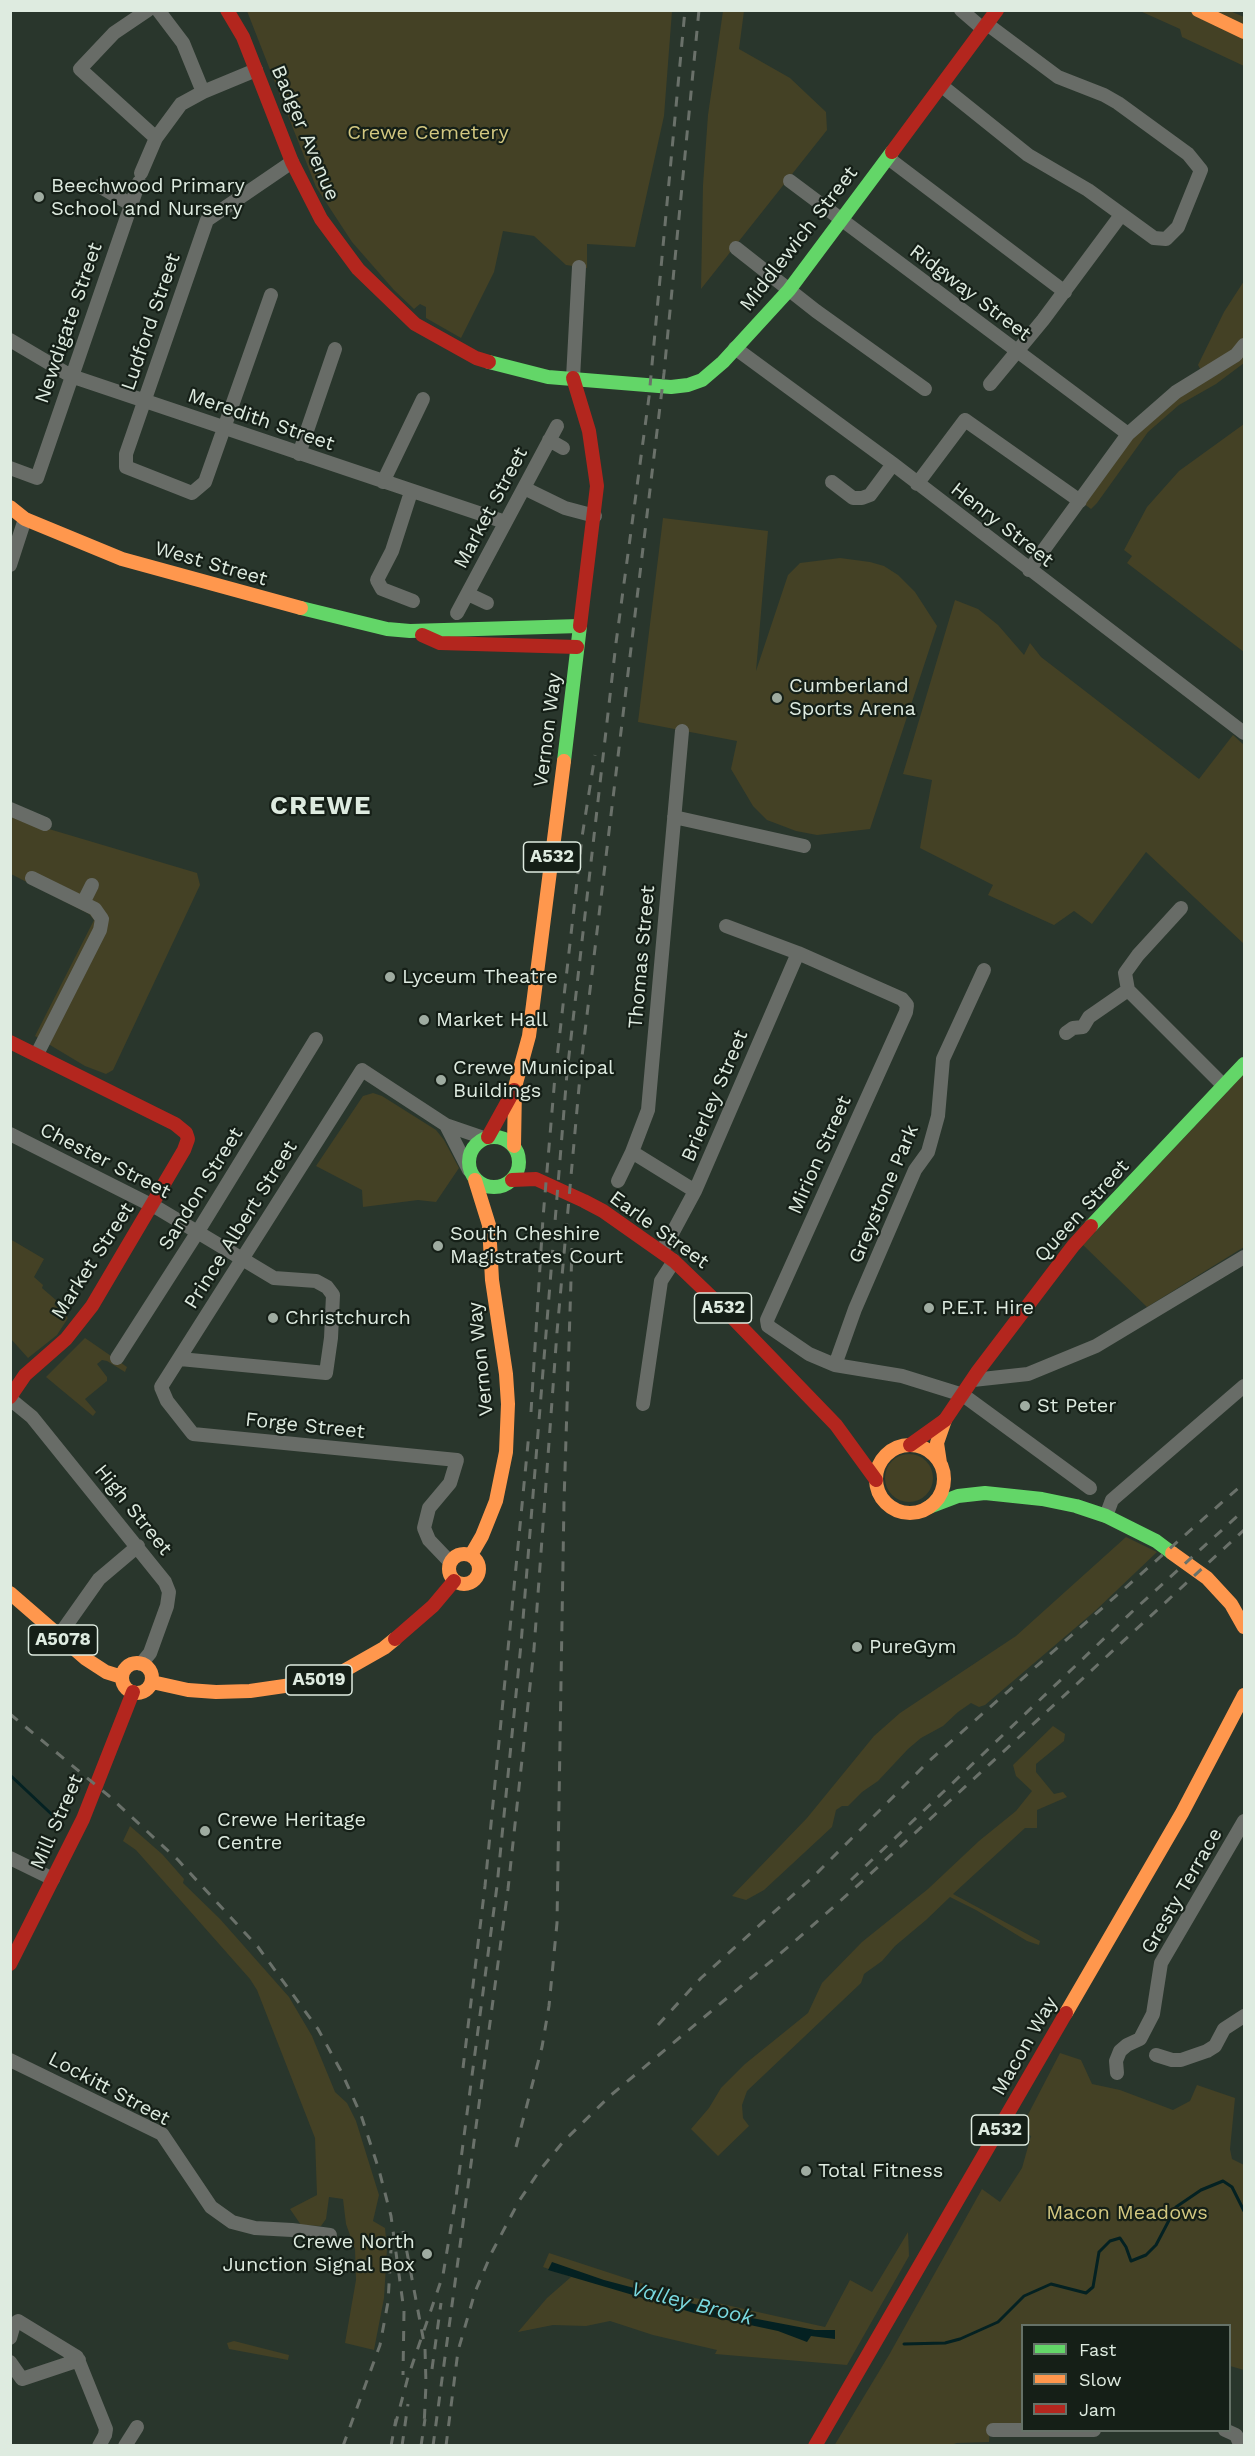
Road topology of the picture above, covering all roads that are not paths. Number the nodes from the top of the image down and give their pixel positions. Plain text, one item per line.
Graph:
1 (148, 10) edge
2 (158, 10) edge
3 (227, 10) edge
4 (961, 10) edge
5 (997, 10) edge
6 (1198, 10) edge
7 (985, 26) junction
8 (1245, 32) edge
9 (256, 70) junction
10 (942, 86) junction
11 (203, 92) junction
12 (156, 138) junction
13 (888, 158) junction
14 (292, 162) junction
15 (790, 181) dead end
16 (99, 186) dead end
17 (130, 204) junction
18 (1121, 215) junction
19 (841, 220) junction
20 (736, 248) dead end
21 (579, 267) dead end
22 (789, 290) junction
23 (1065, 292) junction
24 (271, 295) dead end
25 (10, 340) edge
26 (1245, 345) edge
27 (735, 348) junction
28 (334, 349) dead end
29 (1017, 353) junction
30 (71, 376) junction
31 (573, 378) junction
32 (990, 384) dead end
33 (925, 389) dead end
34 (423, 399) dead end
35 (144, 401) junction
36 (556, 426) dead end
37 (223, 428) junction
38 (1128, 434) junction
39 (549, 440) junction
40 (563, 448) dead end
41 (299, 454) junction
42 (893, 464) junction
43 (10, 468) edge
44 (383, 482) junction
45 (832, 482) dead end
46 (917, 484) junction
47 (524, 488) junction
48 (411, 492) junction
49 (1080, 501) junction
50 (10, 507) edge
51 (595, 516) junction
52 (25, 519) junction
53 (505, 522) junction
54 (10, 565) edge
55 (1029, 570) junction
56 (468, 594) junction
57 (413, 601) dead end
58 (487, 603) dead end
59 (457, 613) dead end
60 (580, 626) junction
61 (410, 631) junction
62 (577, 647) junction
63 (681, 731) dead end
64 (1245, 733) edge
65 (10, 810) edge
66 (674, 818) junction
67 (45, 824) dead end
68 (804, 846) dead end
69 (32, 878) dead end
70 (92, 885) dead end
71 (83, 903) junction
72 (1181, 908) dead end
73 (726, 926) dead end
74 (798, 953) junction
75 (984, 970) dead end
76 (1128, 990) junction
77 (1066, 1033) dead end
78 (316, 1039) dead end
79 (10, 1042) edge
80 (37, 1054) junction
81 (1245, 1064) edge
82 (1223, 1085) junction
83 (515, 1087) junction
84 (446, 1125) junction
85 (10, 1134) edge
86 (486, 1137) junction
87 (516, 1150) junction
88 (632, 1152) junction
89 (472, 1175) junction
90 (509, 1181) junction
91 (540, 1181) junction
92 (618, 1181) dead end
93 (695, 1191) junction
94 (151, 1207) junction
95 (489, 1225) junction
96 (197, 1233) junction
97 (661, 1251) junction
98 (1245, 1257) edge
99 (243, 1259) junction
100 (674, 1262) junction
101 (117, 1358) dead end
102 (180, 1359) junction
103 (835, 1365) junction
104 (973, 1380) junction
105 (1245, 1386) edge
106 (963, 1395) junction
107 (10, 1398) edge
108 (166, 1401) joint
109 (643, 1404) dead end
110 (945, 1420) junction
111 (844, 1435) junction
112 (903, 1446) junction
113 (941, 1466) junction
114 (876, 1480) junction
115 (1090, 1488) dead end
116 (986, 1493) junction
117 (929, 1507) junction
118 (1106, 1516) junction
119 (138, 1546) junction
120 (471, 1555) junction
121 (450, 1562) junction
122 (454, 1581) junction
123 (10, 1593) edge
124 (1245, 1627) edge
125 (58, 1636) junction
126 (141, 1664) junction
127 (122, 1677) junction
128 (152, 1682) junction
129 (133, 1692) junction
130 (1245, 1695) edge
131 (1245, 1821) edge
132 (10, 1858) edge
133 (53, 1879) junction
134 (10, 1964) edge
135 (1245, 2016) edge
136 (1156, 2055) dead end
137 (10, 2060) edge
138 (1117, 2073) dead end
139 (330, 2235) dead end
140 (10, 2338) edge
141 (79, 2360) junction
142 (10, 2362) edge
143 (137, 2427) dead end
144 (993, 2430) dead end
145 (1089, 2432) edge
146 (1229, 2432) edge
147 (1073, 2438) edge
148 (99, 2445) edge
149 (125, 2445) edge
150 (815, 2445) edge
151 (1241, 2445) edge

1 - 12 street
2 - 11 street
3 - 9 main road, Badger Avenue
4 - 7 street
5 - 7 main road, Middlewich Street
6 - 8 main road
7 - 10 main road, Middlewich Street
7 - 18 street
9 - 11 street, Newdigate Street
9 - 14 main road, Badger Avenue
10 - 13 main road, Middlewich Street
10 - 18 street
11 - 12 street, Newdigate Street
12 - 17 street, Newdigate Street
13 - 19 main road, Middlewich Street
13 - 23 street
14 - 31 main road, Badger Avenue
14 - 35 street, Ludford Street
15 - 19 street, Ridgway Street
16 - 17 street
17 - 30 street, Newdigate Street
18 - 23 street
19 - 22 main road, Middlewich Street
19 - 29 street, Ridgway Street
20 - 22 street
21 - 31 street
22 - 27 main road, Middlewich Street
22 - 33 street
23 - 29 street
24 - 37 street
25 - 30 street, Meredith Street
26 - 38 street
27 - 31 main road, Middlewich Street
27 - 42 street, Henry Street
28 - 41 street
29 - 32 street
29 - 38 street, Ridgway Street
30 - 35 street, Meredith Street
30 - 43 street, Newdigate Street
31 - 51 main road, Vernon Way
34 - 44 street
35 - 37 street, Meredith Street
35 - 37 street, Ludford Street
36 - 39 street, Market Street
37 - 41 street, Meredith Street
38 - 49 street
39 - 40 street, Market Street
39 - 47 street, Market Street
41 - 44 street, Meredith Street
42 - 45 street
42 - 46 street, Henry Street
44 - 48 street, Meredith Street
46 - 49 street
46 - 55 street, Henry Street
47 - 51 street
47 - 53 street, Market Street
48 - 53 street, Meredith Street
48 - 57 street
49 - 55 street
50 - 52 main road, West Street
51 - 60 main road, Vernon Way
52 - 54 street
52 - 61 main road, West Street
53 - 56 street, Market Street
55 - 64 street, Henry Street
56 - 58 street, Market Street
56 - 59 street, Market Street
60 - 61 main road, West Street
60 - 62 main road, Vernon Way / A532
61 - 62 main road, West Street
62 - 83 main road, Vernon Way / A532
63 - 66 street, Thomas Street
65 - 67 street
66 - 68 street
66 - 88 street, Thomas Street
69 - 71 street
70 - 71 street
71 - 80 street
72 - 76 street
73 - 74 street
74 - 93 street, Brierley Street
74 - 103 street, Mirion Street
75 - 103 street, Greystone Park
76 - 77 street
76 - 82 street
78 - 96 street, Sandon Street
79 - 80 main road
80 - 94 main road, Market Street
81 - 82 main road, Queen Street
82 - 104 main road, Queen Street
83 - 86 main road, Vernon Way / A532
83 - 87 main road, Vernon Way / A532
84 - 86 street
84 - 89 street
84 - 99 street, Prince Albert Street
85 - 94 street, Chester Street
86 - 87 main road
86 - 89 main road
87 - 90 main road
87 - 91 main road, Earle Street / A532
88 - 92 street, Thomas Street
88 - 93 street
89 - 90 main road
89 - 95 main road, Vernon Way
90 - 91 main road, Earle Street / A532
90 - 95 main road, Vernon Way
91 - 97 main road, Earle Street / A532
93 - 97 street, Brierley Street
94 - 96 street, Chester Street
94 - 107 main road, Market Street
95 - 120 main road, Vernon Way
96 - 99 street, Chester Street
96 - 101 street, Sandon Street
97 - 100 main road, Earle Street / A532
98 - 104 street
99 - 102 street, Prince Albert Street
99 - 102 street, Chester Street
100 - 109 street
100 - 111 main road, Earle Street / A532
102 - 108 street, Prince Albert Street
103 - 106 street
104 - 106 main road, Queen Street
105 - 118 street
106 - 110 main road, Queen Street
106 - 115 street
107 - 119 street, High Street
108 - 121 street, Forge Street
110 - 112 main road
110 - 113 main road
111 - 112 main road, Earle Street / A532
111 - 114 main road, Earle Street / A532
112 - 113 main road
112 - 114 main road
113 - 116 main road
113 - 117 main road
114 - 117 main road
116 - 117 main road
116 - 118 main road
118 - 124 main road
119 - 125 street
119 - 126 street, High Street
120 - 121 main road
120 - 122 main road
121 - 122 main road
122 - 128 main road, A5019
123 - 125 main road, A5078
125 - 127 main road, A5078
126 - 127 main road
126 - 128 main road
127 - 129 main road
128 - 129 main road
129 - 133 main road, Mill Street
130 - 150 main road, Macon Way / A532
131 - 138 street, Gresty Terrace
132 - 133 street
133 - 134 main road, Mill Street
135 - 136 street
137 - 139 street, Lockitt Street
140 - 141 street
141 - 142 street
141 - 148 street
143 - 149 street
144 - 147 street
145 - 147 street
146 - 151 street

